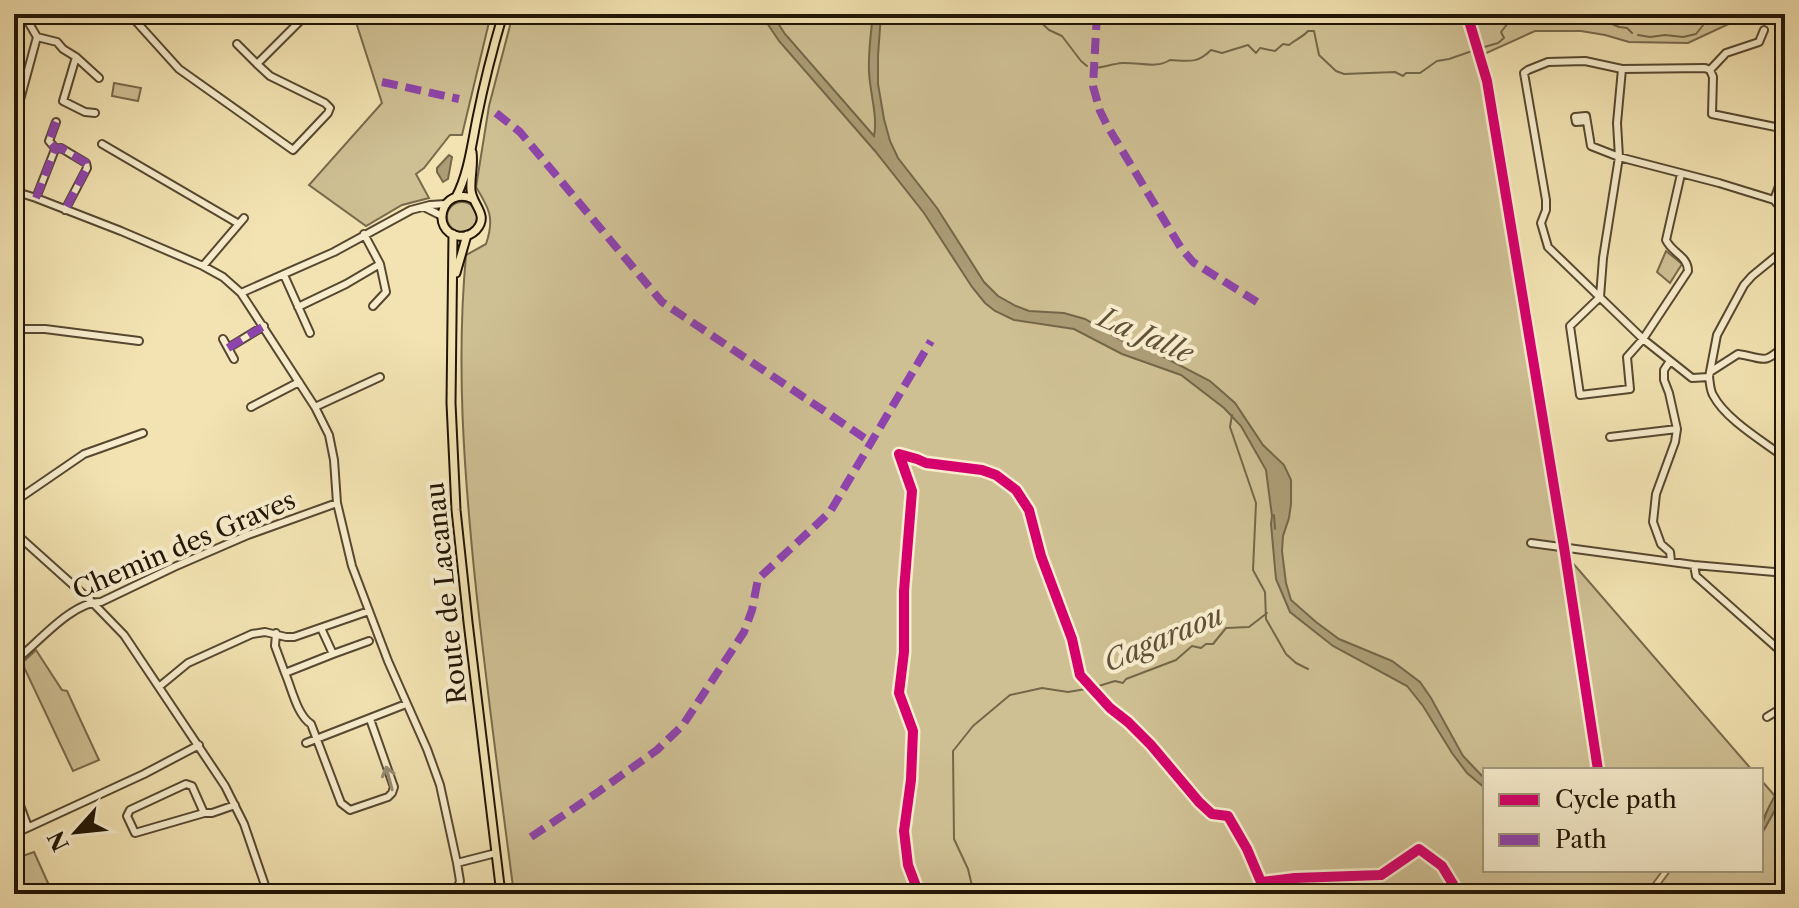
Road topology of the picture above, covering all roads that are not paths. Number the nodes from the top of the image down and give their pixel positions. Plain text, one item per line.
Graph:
1 (31, 14) edge
2 (307, 14) edge
3 (503, 14) edge
4 (134, 15) edge
5 (1764, 30) dead end
6 (37, 37) junction
7 (237, 44) dead end
8 (76, 57) junction
9 (257, 64) junction
10 (1622, 69) junction
11 (1710, 70) junction
12 (99, 78) dead end
13 (95, 113) dead end
14 (1586, 121) dead end
15 (14, 122) edge
16 (56, 122) dead end
17 (1785, 129) edge
18 (102, 144) dead end
19 (56, 149) junction
20 (472, 151) junction
21 (1619, 157) junction
22 (1785, 169) edge
23 (1681, 174) junction
24 (14, 191) edge
25 (456, 197) junction
26 (36, 198) junction
27 (473, 199) junction
28 (1774, 200) junction
29 (446, 204) junction
30 (424, 207) junction
31 (65, 210) junction
32 (1785, 213) edge
33 (442, 216) junction
34 (364, 234) junction
35 (453, 234) junction
36 (467, 235) junction
37 (1785, 249) edge
38 (380, 264) junction
39 (203, 266) junction
40 (284, 275) junction
41 (453, 287) junction
42 (241, 293) junction
43 (1600, 297) junction
44 (373, 306) dead end
45 (298, 307) junction
46 (264, 326) junction
47 (14, 329) edge
48 (310, 333) dead end
49 (223, 339) dead end
50 (1643, 339) junction
51 (139, 341) dead end
52 (1785, 345) edge
53 (228, 348) junction
54 (234, 359) dead end
55 (1670, 361) junction
56 (1709, 374) junction
57 (380, 377) dead end
58 (299, 382) junction
59 (251, 407) dead end
60 (315, 407) junction
61 (1677, 429) junction
62 (143, 433) dead end
63 (1610, 437) dead end
64 (1785, 458) edge
65 (14, 502) edge
66 (337, 503) junction
67 (14, 532) edge
68 (1531, 543) dead end
69 (1671, 561) junction
70 (1694, 565) junction
71 (1785, 573) edge
72 (92, 602) junction
73 (369, 611) junction
74 (321, 628) junction
75 (276, 633) junction
76 (369, 641) dead end
77 (333, 654) junction
78 (1785, 655) edge
79 (14, 662) edge
80 (285, 673) junction
81 (160, 686) junction
82 (406, 704) junction
83 (1785, 706) edge
84 (1767, 717) dead end
85 (370, 719) junction
86 (317, 738) junction
87 (306, 743) dead end
88 (199, 745) junction
89 (15, 792) edge
90 (235, 805) junction
91 (204, 813) junction
92 (28, 827) junction
93 (14, 834) edge
94 (496, 853) junction
95 (457, 863) junction
96 (268, 894) edge
97 (456, 894) edge
98 (501, 894) edge

1 - 6 street
2 - 9 street
3 - 20 main road
4 - 9 street
5 - 11 street
6 - 8 street
6 - 15 street
7 - 9 street
8 - 12 street
8 - 13 street
10 - 11 street
10 - 21 street
10 - 43 street
11 - 17 street
14 - 21 street
16 - 19 street
18 - 39 street
19 - 26 street
19 - 31 street
20 - 25 main road
20 - 27 main road
21 - 23 street
21 - 43 street
22 - 28 street
23 - 28 street
23 - 50 street
24 - 26 street
25 - 27 main road
25 - 29 main road
26 - 31 street
27 - 36 main road
28 - 32 street
29 - 30 street
29 - 33 main road
30 - 33 street
30 - 34 street
31 - 39 street
33 - 35 main road
34 - 38 street
34 - 40 street
35 - 36 main road
35 - 41 main road
36 - 41 main road
37 - 56 street
38 - 44 street
38 - 45 street
39 - 42 street
40 - 42 street
40 - 45 street
41 - 94 main road, Route de Lacanau
42 - 46 street
43 - 50 street
43 - 50 street
45 - 48 street
46 - 53 street
46 - 58 street
47 - 51 street
49 - 53 street
50 - 55 street
52 - 56 street
53 - 54 street
55 - 56 street
55 - 61 street
56 - 64 street
57 - 60 street
58 - 59 street
58 - 60 street
60 - 66 street
61 - 63 street
61 - 69 street
62 - 65 street
66 - 72 street, Chemin des Graves
66 - 73 street
67 - 72 street
68 - 69 street
69 - 70 street
70 - 71 street
70 - 78 street
72 - 79 street, Chemin des Graves
72 - 81 street
73 - 74 street
73 - 82 street
74 - 75 street
74 - 77 street
75 - 80 street
75 - 81 street
76 - 77 street
77 - 80 street
80 - 86 street
81 - 88 street
82 - 85 street
82 - 95 street
83 - 84 street
85 - 86 street
86 -> 85 street
86 - 87 street
88 - 90 street
88 - 92 street
89 - 92 street
90 - 91 street
90 - 96 street
91 - 91 street
92 - 93 street
94 - 95 street
94 - 98 main road, Route de Lacanau
95 - 97 street

